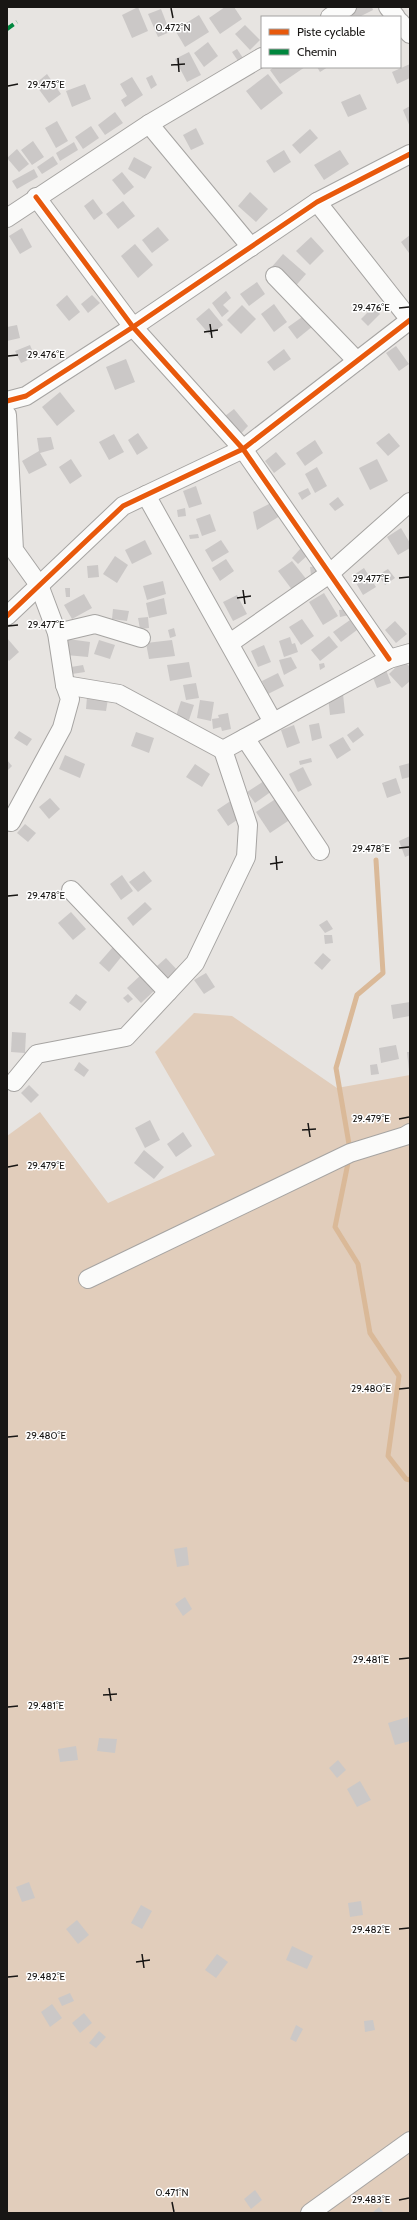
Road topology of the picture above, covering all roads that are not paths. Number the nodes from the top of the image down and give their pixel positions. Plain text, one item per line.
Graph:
1 (346, 7) edge
2 (388, 7) edge
3 (332, 16) edge
4 (395, 16) edge
5 (401, 23) edge
6 (410, 34) edge
7 (261, 58) edge
8 (150, 124) junction
9 (410, 154) edge
10 (36, 197) junction
11 (317, 202) junction
12 (7, 218) edge
13 (251, 247) junction
14 (275, 276) dead end
15 (410, 320) edge
16 (133, 327) junction
17 (357, 361) junction
18 (7, 401) edge
19 (7, 415) edge
20 (243, 449) junction
21 (146, 495) junction
22 (410, 502) edge
23 (330, 574) junction
24 (39, 585) junction
25 (7, 616) edge
26 (57, 633) junction
27 (141, 638) dead end
28 (230, 643) junction
29 (410, 653) edge
30 (389, 659) junction
31 (65, 685) junction
32 (273, 722) junction
33 (245, 738) junction
34 (223, 750) junction
35 (12, 822) dead end
36 (320, 851) dead end
37 (71, 890) dead end
38 (168, 992) junction
39 (14, 1082) dead end
40 (410, 1133) edge
41 (88, 1279) dead end
42 (410, 2141) edge
43 (310, 2213) edge

1 - 3 street
2 - 4 street
5 - 6 street
7 - 8 street
8 - 10 street
8 - 13 street
9 - 11 street
10 - 12 street
10 - 16 street
11 - 13 street
11 - 15 street
13 - 16 street
14 - 17 street
15 - 17 street
16 - 18 street
16 - 20 street
17 - 20 street
19 - 24 street
20 - 21 street
20 - 23 street
21 - 24 street
21 - 28 street
22 - 23 street
23 - 28 street
23 - 30 street
24 - 25 street
24 - 26 street
26 - 27 street
26 - 31 street
28 - 32 street
29 - 30 street
30 - 32 street
31 - 34 street
31 - 35 street
32 - 33 street
33 - 34 street
33 - 36 street
34 - 38 street
37 - 38 street
38 - 39 street
40 - 41 street
42 - 43 street

